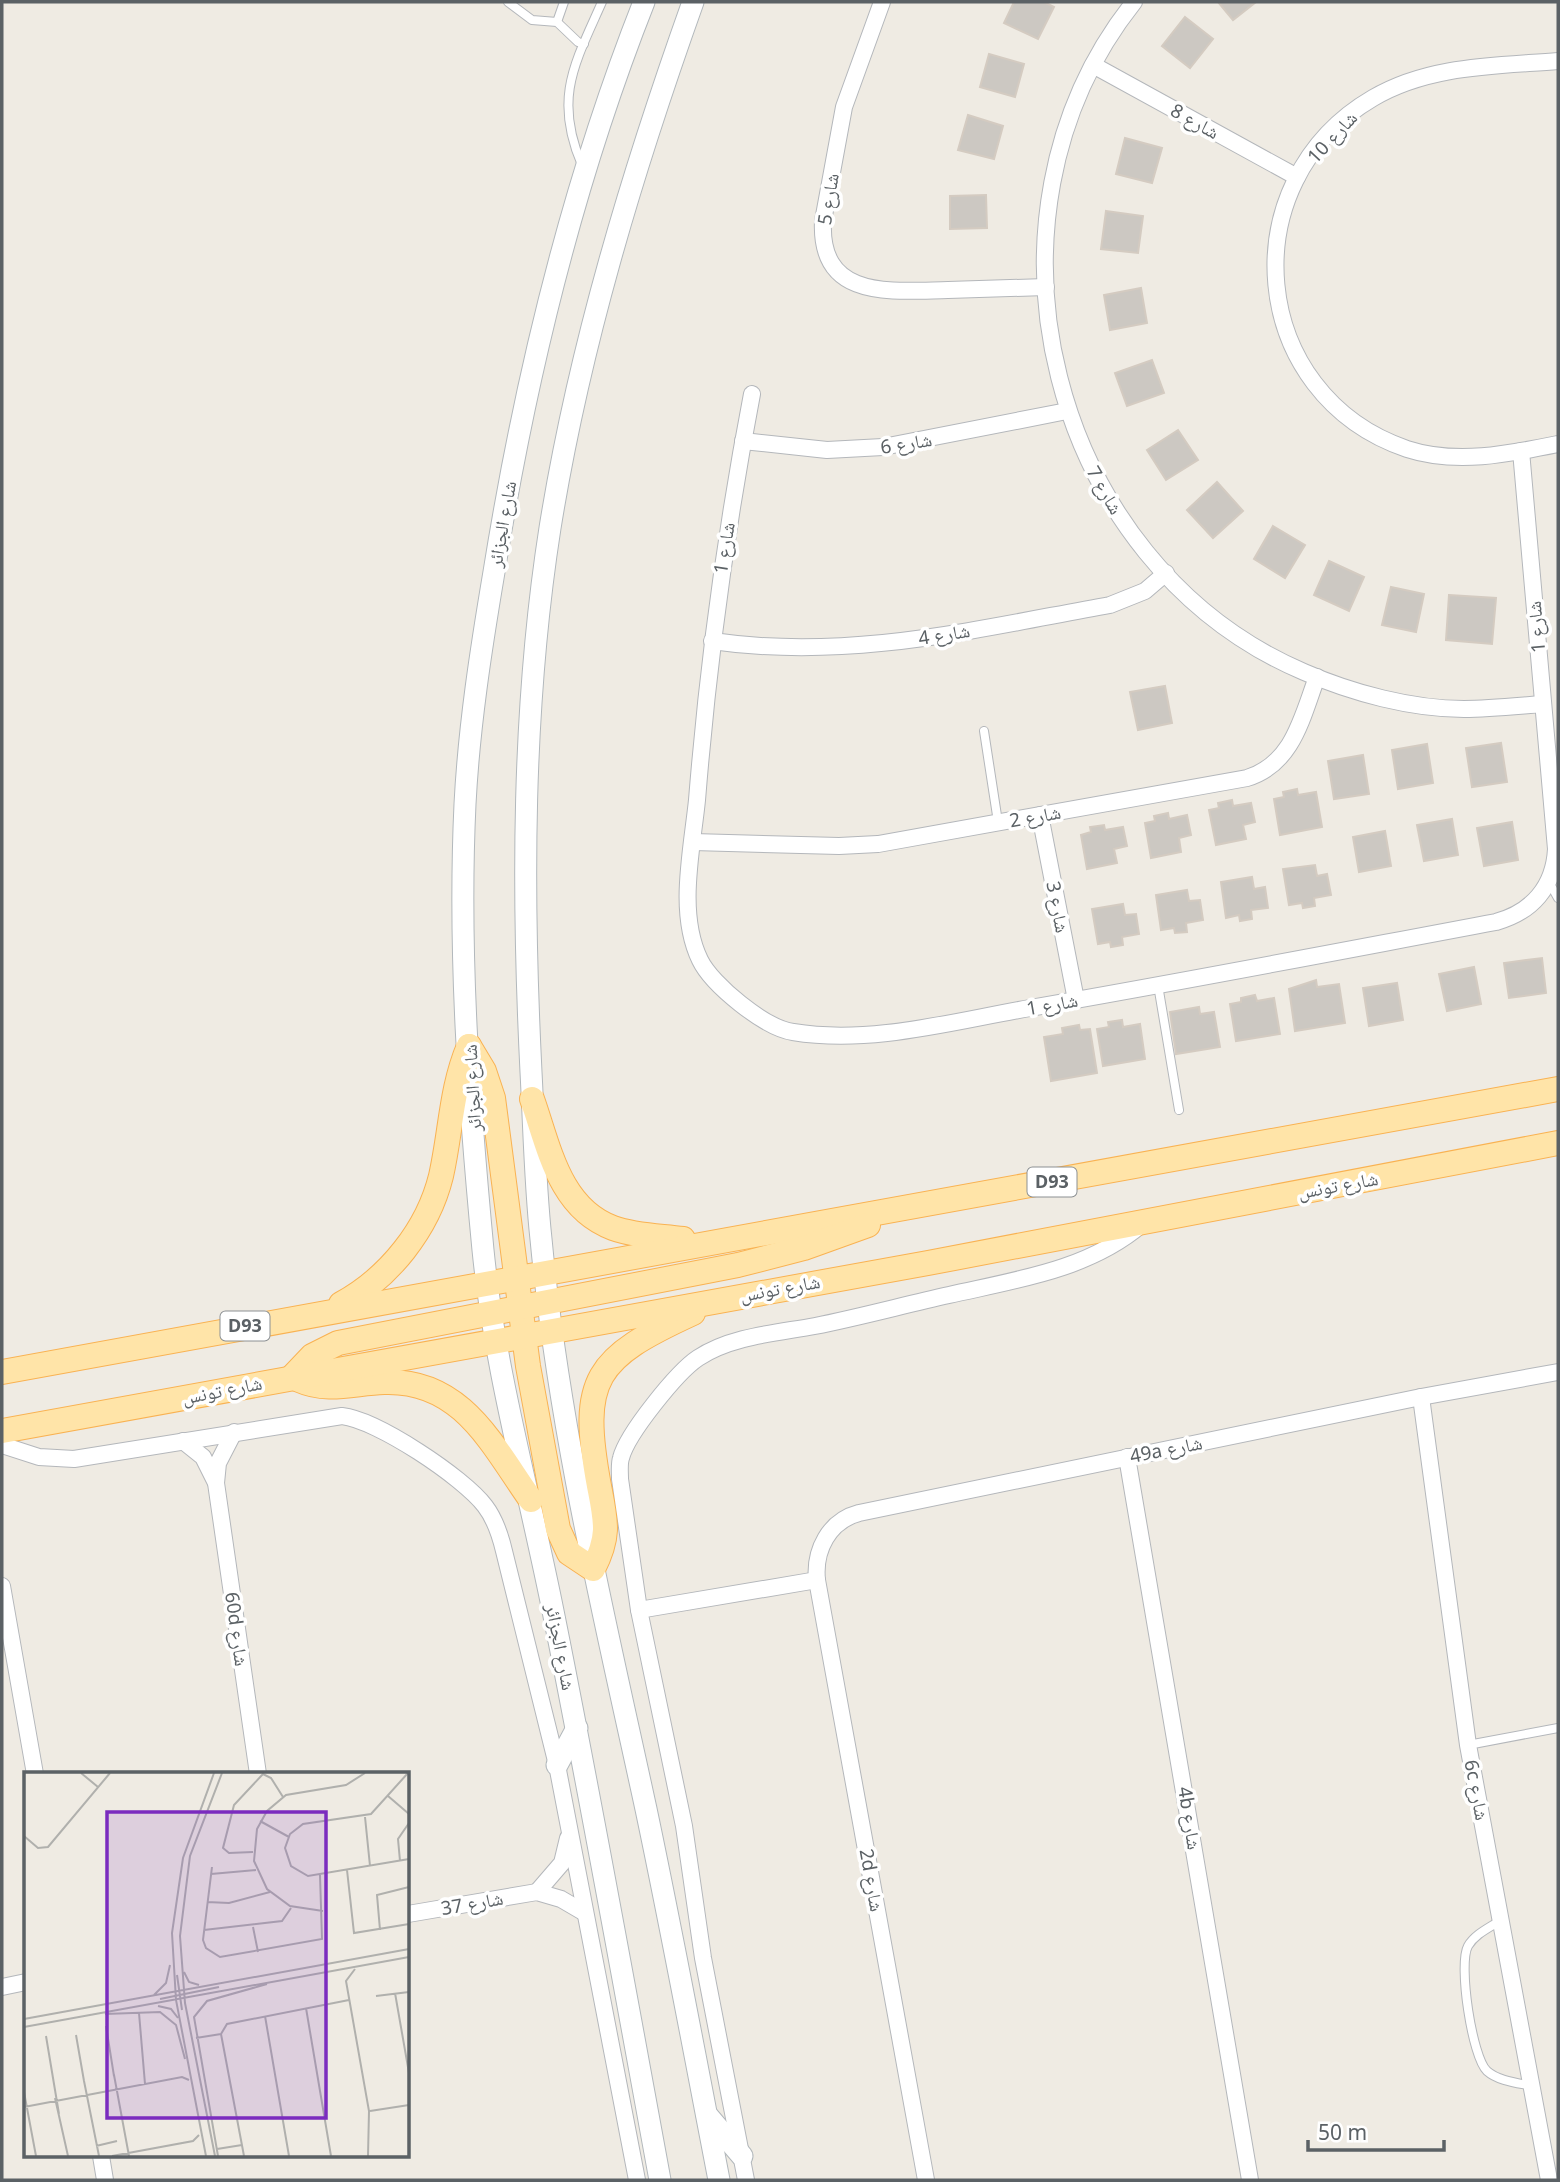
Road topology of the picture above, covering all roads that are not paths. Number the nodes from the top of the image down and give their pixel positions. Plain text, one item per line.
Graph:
1 (508, 2) edge
2 (564, 2) edge
3 (602, 2) edge
4 (644, 2) edge
5 (693, 2) edge
6 (882, 2) edge
7 (1134, 2) edge
8 (557, 22) junction
9 (584, 44) junction
10 (1558, 61) edge
11 (1093, 65) junction
12 (586, 174) junction
13 (1297, 177) junction
14 (1046, 287) junction
15 (752, 394) dead end
16 (1067, 411) junction
17 (743, 441) junction
18 (1558, 444) edge
19 (1521, 451) junction
20 (1166, 573) junction
21 (712, 641) junction
22 (1317, 677) junction
23 (1543, 704) junction
24 (984, 730) dead end
25 (1040, 815) junction
26 (998, 822) junction
27 (693, 842) junction
28 (1549, 882) junction
29 (1558, 898) edge
30 (1158, 985) junction
31 (1076, 1000) junction
32 (469, 1046) junction
33 (1558, 1089) edge
34 (532, 1099) junction
35 (1179, 1110) dead end
36 (1554, 1146) edge
37 (909, 1207) junction
38 (1149, 1219) junction
39 (708, 1243) junction
40 (545, 1272) junction
41 (516, 1277) junction
42 (488, 1282) junction
43 (726, 1298) junction
44 (549, 1303) junction
45 (520, 1309) junction
46 (329, 1311) junction
47 (492, 1314) junction
48 (552, 1330) junction
49 (524, 1335) junction
50 (496, 1341) junction
51 (2, 1372) edge
52 (1558, 1372) edge
53 (292, 1377) junction
54 (1421, 1397) junction
55 (2, 1431) edge
56 (234, 1432) junction
57 (183, 1441) junction
58 (2, 1445) edge
59 (1127, 1457) junction
60 (216, 1483) junction
61 (531, 1500) junction
62 (593, 1569) junction
63 (817, 1580) junction
64 (2, 1586) edge
65 (639, 1610) junction
66 (577, 1728) junction
67 (1558, 1728) edge
68 (1468, 1745) junction
69 (557, 1765) junction
70 (35, 1772) edge
71 (258, 1772) edge
72 (569, 1830) junction
73 (537, 1892) junction
74 (585, 1913) junction
75 (410, 1914) edge
76 (1501, 1920) junction
77 (24, 1982) edge
78 (2, 1987) edge
79 (1532, 2086) junction
80 (706, 2114) junction
81 (742, 2157) junction
82 (101, 2158) edge
83 (106, 2180) edge
84 (637, 2180) edge
85 (660, 2180) edge
86 (719, 2180) edge
87 (746, 2180) edge
88 (926, 2180) edge
89 (1250, 2180) edge
90 (1549, 2180) edge

1 - 8 lane
2 - 8 lane
3 - 9 lane
4 - 12 main road, شارع الجزائر
5 - 34 main road
6 - 14 street, شارع 5
7 - 11 street, شارع 7
8 - 9 lane
9 - 12 lane
10 - 13 street, شارع 10
11 - 13 street, شارع 8
11 - 14 street, شارع 7
12 - 32 main road, شارع الجزائر
13 - 19 street, شارع 10
14 - 16 street, شارع 7
15 - 17 street, شارع 1
16 - 17 street, شارع 6
16 - 20 street, شارع 7
17 - 21 street, شارع 1
18 - 19 street, شارع 10
19 - 23 street, شارع 1
20 - 21 street, شارع 4
20 - 22 street, شارع 7
21 - 27 street, شارع 1
22 - 23 street, شارع 7
22 - 25 street, شارع 2
23 - 28 street, شارع 1
24 - 26 lane
25 - 26 street, شارع 2
25 - 31 street, شارع 3
26 - 27 street, شارع 2
27 - 31 street, شارع 1
28 - 29 lane
28 - 30 street, شارع 1
30 - 31 street, شارع 1
30 - 35 lane
32 - 41 main road
32 - 42 main road, شارع الجزائر
32 - 46 main road
33 - 37 main road, D93
34 - 39 main road
34 - 40 main road
36 - 38 main road, شارع تونس
37 - 39 main road, D93
37 - 44 main road
38 - 43 main road, شارع تونس
38 - 65 street
39 - 40 main road, D93
40 - 41 main road, D93
40 - 44 main road
41 - 42 main road, D93
41 - 45 main road
42 - 46 main road, D93
42 - 47 main road, شارع الجزائر
43 - 48 main road, شارع تونس
43 - 62 main road
44 - 45 main road
44 - 48 main road
45 - 47 main road
45 - 49 main road
46 - 51 main road, D93
47 - 50 main road, شارع الجزائر
47 - 53 main road
48 - 49 main road, شارع تونس
48 - 62 main road
49 - 50 main road, شارع تونس
49 - 62 main road
50 - 53 main road, شارع تونس
50 - 61 main road, شارع الجزائر
52 - 54 street, 49a شارع
53 - 55 main road, شارع تونس
53 - 61 main road
54 - 59 street, 49a شارع
54 - 68 street, 6c شارع
56 - 57 street
56 - 60 street, 60d شارع
56 - 69 street
57 - 58 street
57 - 60 street, 60d شارع
59 - 63 street, 49a شارع
59 - 89 street, 4b شارع
60 - 71 street, 60d شارع
61 - 66 main road, شارع الجزائر
62 - 80 main road
63 - 65 street
63 - 88 street, 2d شارع
64 - 70 street
65 - 81 street
66 - 69 main road
66 - 85 main road, شارع الجزائر
67 - 68 lane
68 - 76 street, 6c شارع
69 - 72 street
72 - 73 street
72 - 74 street
73 - 74 street, شارع 37
73 - 75 street, شارع 37
74 - 84 street
76 - 79 street, 6c شارع
76 - 79 lane
77 - 78 street
79 - 90 street, 6c شارع
80 - 81 main road
80 - 86 main road
81 - 87 street
82 - 83 street

